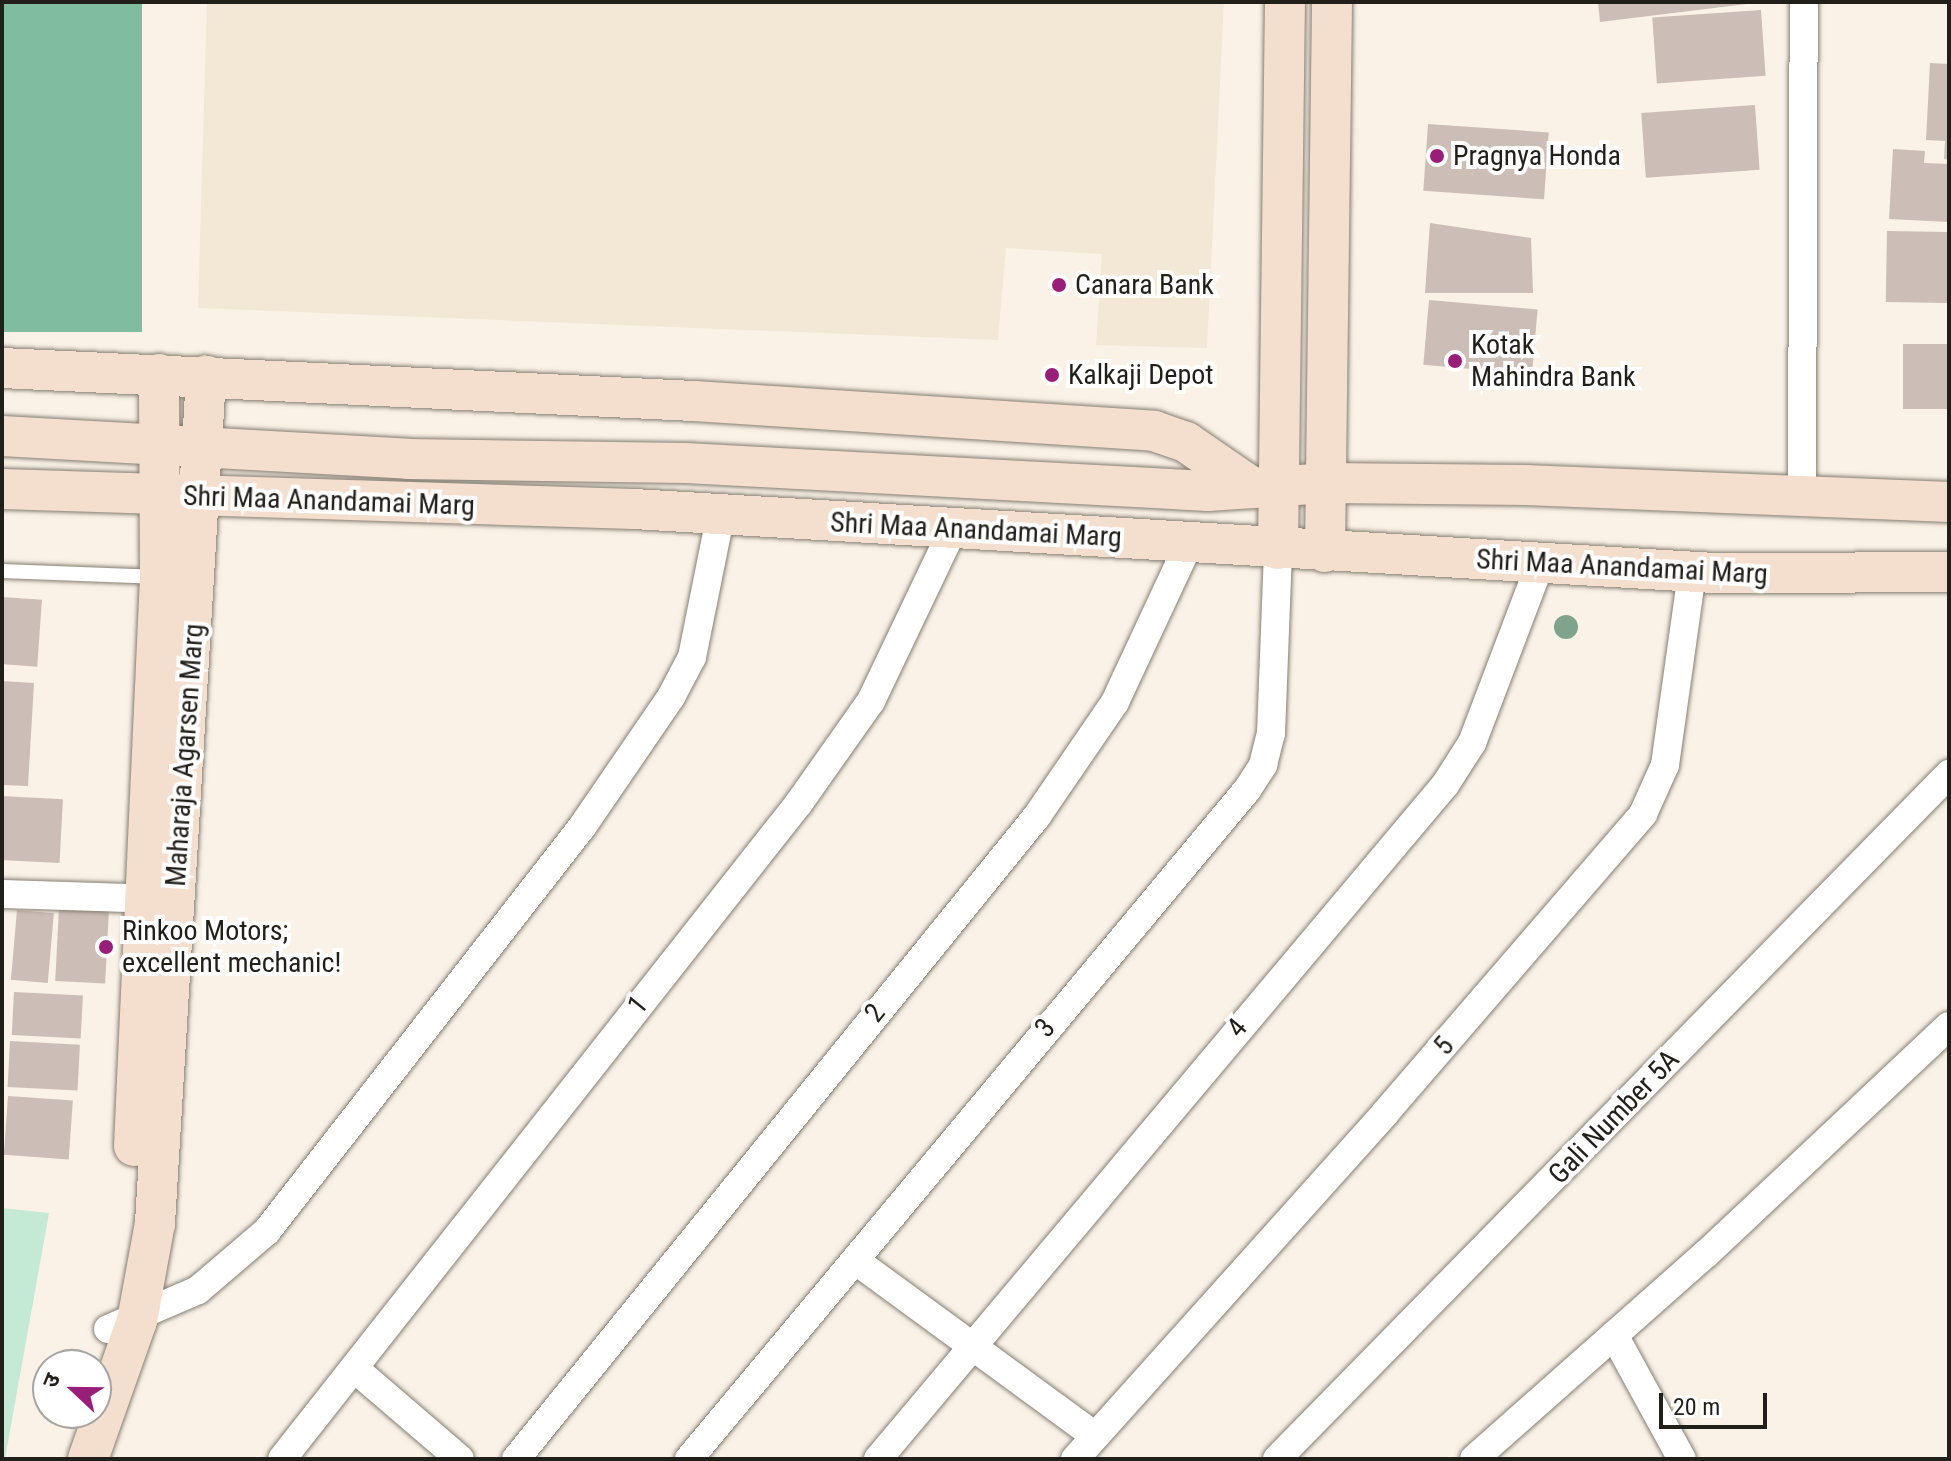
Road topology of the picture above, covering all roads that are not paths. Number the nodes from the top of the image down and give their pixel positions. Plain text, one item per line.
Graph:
1 (1285, 2) edge
2 (1332, 2) edge
3 (1804, 2) edge
4 (2, 368) edge
5 (159, 374) junction
6 (206, 376) junction
7 (694, 401) junction
8 (2, 436) edge
9 (159, 441) junction
10 (202, 444) junction
11 (686, 463) junction
12 (1327, 483) junction
13 (1268, 486) junction
14 (2, 489) edge
15 (160, 495) junction
16 (1802, 496) junction
17 (201, 498) junction
18 (1949, 502) edge
19 (720, 518) junction
20 (954, 527) junction
21 (1190, 541) junction
22 (1278, 549) junction
23 (1325, 552) junction
24 (1540, 564) junction
25 (2, 571) edge
26 (1692, 572) junction
27 (1949, 572) edge
28 (160, 577) junction
29 (1949, 774) edge
30 (2, 894) edge
31 (161, 899) junction
32 (1949, 1026) edge
33 (856, 1261) junction
34 (122, 1325) junction
35 (1614, 1335) junction
36 (971, 1347) junction
37 (107, 1349) edge
38 (355, 1369) junction
39 (74, 1429) edge
40 (1095, 1436) junction
41 (62, 1459) edge
42 (88, 1459) edge
43 (282, 1459) edge
44 (460, 1459) edge
45 (516, 1459) edge
46 (689, 1459) edge
47 (878, 1459) edge
48 (1075, 1459) edge
49 (1277, 1459) edge
50 (1474, 1459) edge
51 (1682, 1459) edge

1 - 13 street
2 - 12 street
3 - 16 street
4 - 5 street
5 - 6 street
5 - 9 street, Maharaja Agarsen Marg
6 - 7 street
6 - 10 street, Maharaja Agarsen Marg
7 - 11 street
7 - 13 street
8 - 9 street, Shri Maa Anandamai Marg
9 - 10 street, Shri Maa Anandamai Marg
9 - 15 street, Maharaja Agarsen Marg
10 - 11 street, Shri Maa Anandamai Marg
10 - 17 street, Maharaja Agarsen Marg
11 - 13 street, Shri Maa Anandamai Marg
12 - 13 street, Shri Maa Anandamai Marg
12 - 16 street, Shri Maa Anandamai Marg
12 - 23 street
13 - 22 street
14 - 15 street, Shri Maa Anandamai Marg
15 - 17 street, Shri Maa Anandamai Marg
15 - 28 street, Maharaja Agarsen Marg
16 - 18 street, Shri Maa Anandamai Marg
17 - 19 street, Shri Maa Anandamai Marg
17 - 31 street, Maharaja Agarsen Marg
19 - 20 street, Shri Maa Anandamai Marg
19 - 34 street
20 - 21 street, Shri Maa Anandamai Marg
20 - 38 street, 1
21 - 22 street, Shri Maa Anandamai Marg
21 - 45 street, 2
22 - 23 street, Shri Maa Anandamai Marg
22 - 33 street, 3
23 - 24 street, Shri Maa Anandamai Marg
24 - 26 street, Shri Maa Anandamai Marg
24 - 36 street, 4
25 - 28 lane
26 - 27 street, Shri Maa Anandamai Marg
26 - 40 street, 5
28 - 31 street, Maharaja Agarsen Marg
29 - 49 street, Gali Number 5A
30 - 31 street
31 - 34 street, Maharaja Agarsen Marg
32 - 35 street
33 - 36 street
33 - 46 street, 3
34 - 37 street, Maharaja Agarsen Marg
34 - 42 street, Maharaja Agarsen Marg
35 - 50 street
35 - 51 street
36 - 40 street
36 - 47 street, 4
38 - 43 street, 1
38 - 44 street
39 - 41 street
40 - 48 street, 5

